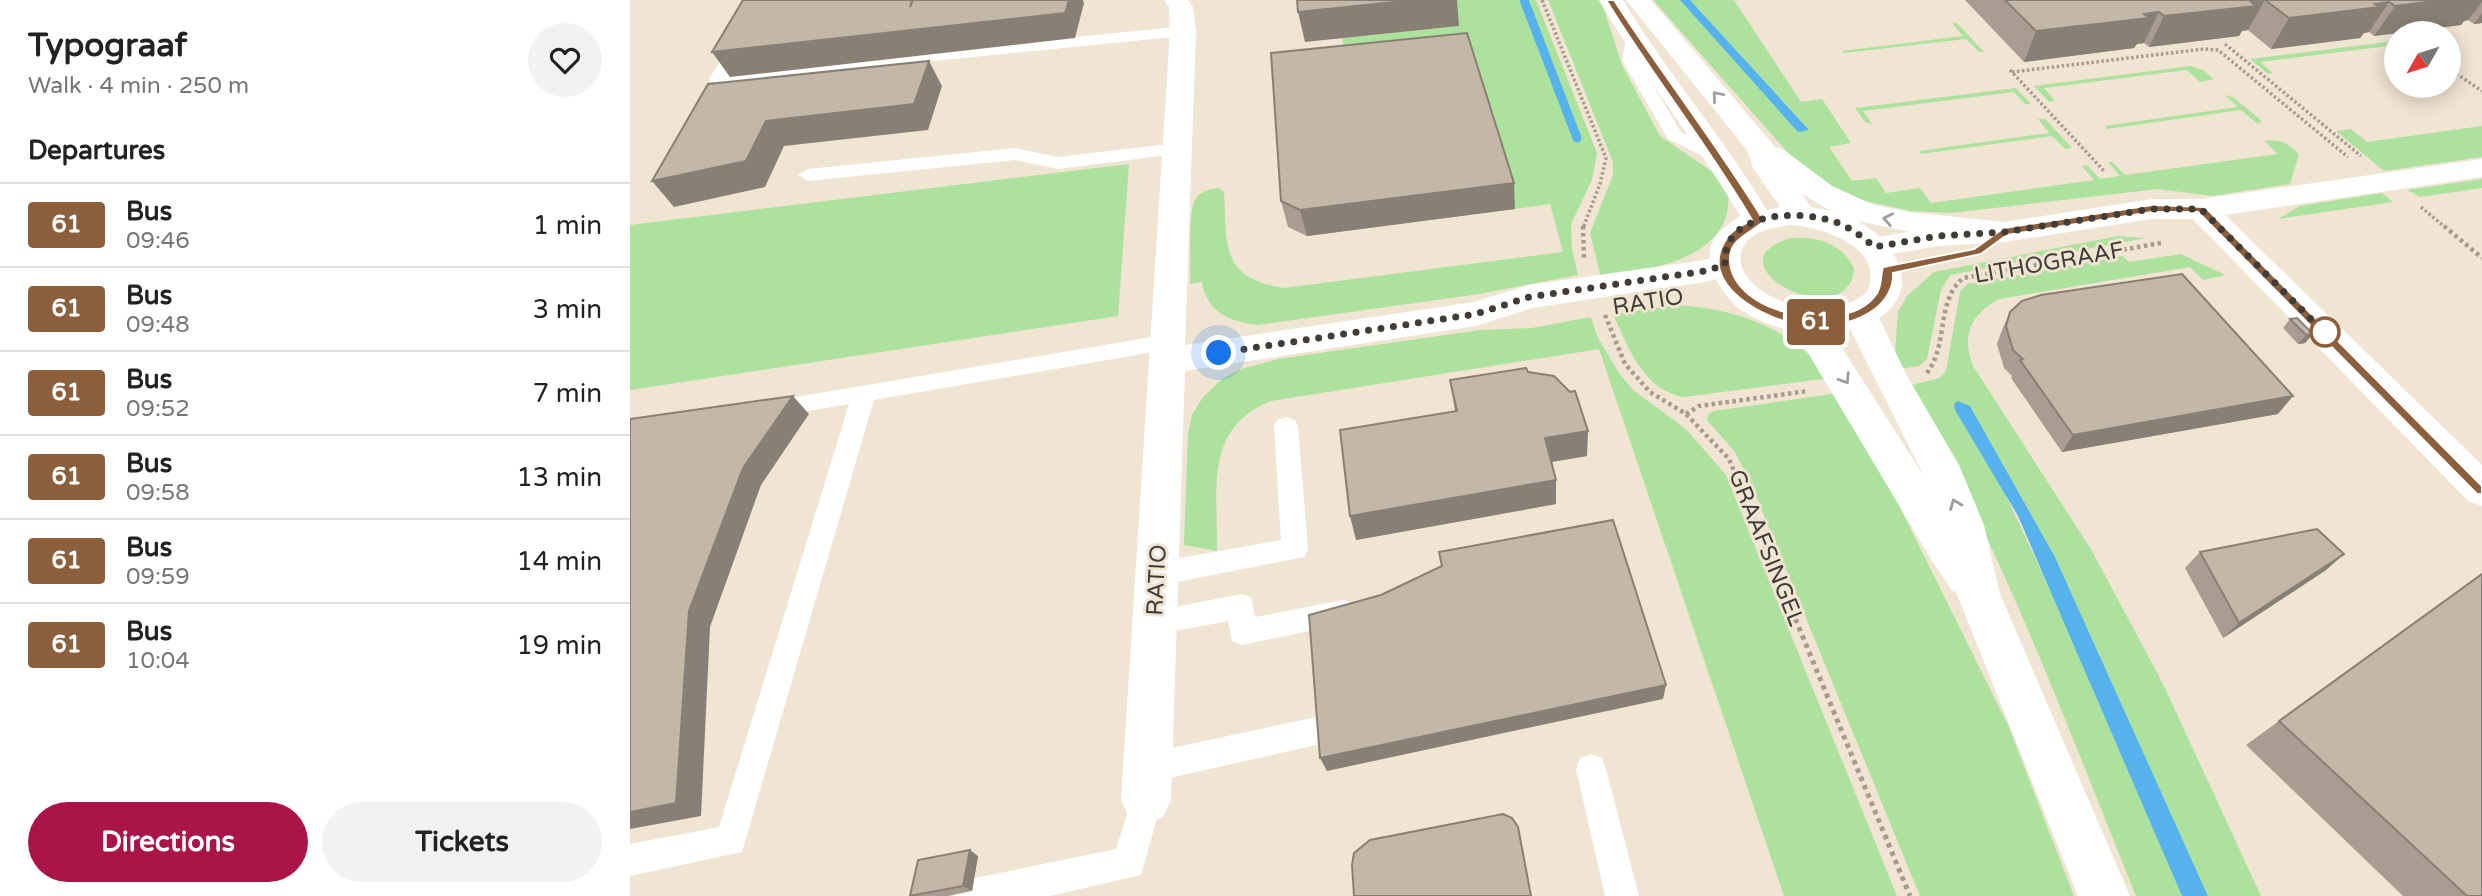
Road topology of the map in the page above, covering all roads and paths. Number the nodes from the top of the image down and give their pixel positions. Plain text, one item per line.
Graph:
1 (765, 0) edge
2 (1176, 0) edge
3 (1542, 0) edge
4 (1611, 0) edge
5 (1638, 0) edge
6 (1183, 32) junction
7 (2225, 44) edge
8 (2461, 77) edge
9 (2482, 91) edge
10 (1761, 148) junction
11 (1177, 149) junction
12 (2482, 168) edge
13 (2104, 171) dead end
14 (808, 175) dead end
15 (2384, 182) junction
16 (2431, 202) dead end
17 (1801, 215) junction
18 (1758, 221) junction
19 (2213, 221) junction
20 (2004, 232) junction
21 (1880, 258) junction
22 (2482, 258) edge
23 (1731, 278) junction
24 (1599, 298) junction
25 (1860, 314) junction
26 (1807, 322) junction
27 (1168, 351) junction
28 (1890, 378) junction
29 (1849, 384) junction
30 (863, 396) junction
31 (753, 412) edge
32 (1686, 414) junction
33 (1286, 426) dead end
34 (2482, 490) edge
35 (1157, 574) junction
36 (1978, 594) junction
37 (1367, 608) edge
38 (1155, 623) junction
39 (1316, 730) edge
40 (1591, 769) dead end
41 (1147, 784) junction
42 (630, 860) edge
43 (970, 896) edge
44 (1622, 896) edge
45 (1910, 896) edge
46 (2104, 896) edge

1 - 6 lane
2 - 6 street, RATIO
3 - 24 path, GRAAFSINGEL
4 - 18 street
10 -> 5 street
6 - 11 street, RATIO
7 - 15 path
8 - 9 path
10 - 17 street
20 -> 10 street
11 - 14 lane
11 - 27 street, RATIO
12 - 15 street, LITHOGRAAF
13 - 15 path
15 - 19 street, LITHOGRAAF
16 - 22 path
17 - 18 street
17 - 21 street
18 - 23 street
19 - 20 street, LITHOGRAAF
19 - 28 path, LITHOGRAAF
19 - 34 street
20 - 21 street, LITHOGRAAF
21 - 25 street
23 - 24 street, RATIO
23 - 26 street
24 - 27 street, RATIO
24 - 32 path, GRAAFSINGEL
25 - 26 street
25 - 28 street
26 -> 29 street
27 - 30 lane
27 - 35 street, RATIO
36 -> 28 street
29 - 32 path
29 - 36 street
30 - 31 lane
30 - 42 lane
32 - 45 path, GRAAFSINGEL
33 - 35 lane
35 - 38 street, RATIO
36 - 46 street
37 - 38 lane
38 - 41 street, RATIO
39 - 41 lane
40 - 44 lane
41 - 43 lane

